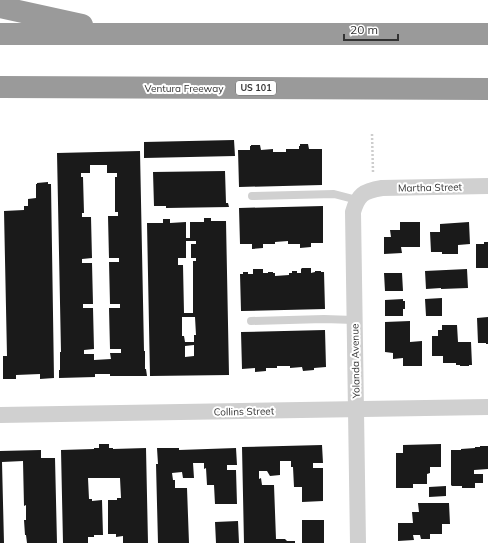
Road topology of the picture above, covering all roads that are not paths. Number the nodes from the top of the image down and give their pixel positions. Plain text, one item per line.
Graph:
1 (0, 7) edge
2 (0, 34) edge
3 (125, 34) junction
4 (488, 34) edge
5 (0, 87) edge
6 (24, 87) junction
7 (488, 89) edge
8 (0, 94) edge
9 (488, 186) edge
10 (252, 196) dead end
11 (357, 200) junction
12 (354, 320) junction
13 (251, 321) dead end
14 (488, 407) edge
15 (355, 409) junction
16 (0, 415) edge
17 (358, 543) edge

1 - 3 highway
2 - 3 highway
3 - 4 highway
5 - 6 highway, Ventura Freeway / US 101
6 - 7 highway, Ventura Freeway / US 101
6 - 8 highway
9 - 11 street, Martha Street
10 - 11 lane
11 - 12 street, Yolanda Avenue
12 - 13 lane
12 - 15 street, Yolanda Avenue
14 - 15 street, Collins Street
15 - 16 street, Collins Street
15 - 17 street, Yolanda Avenue

